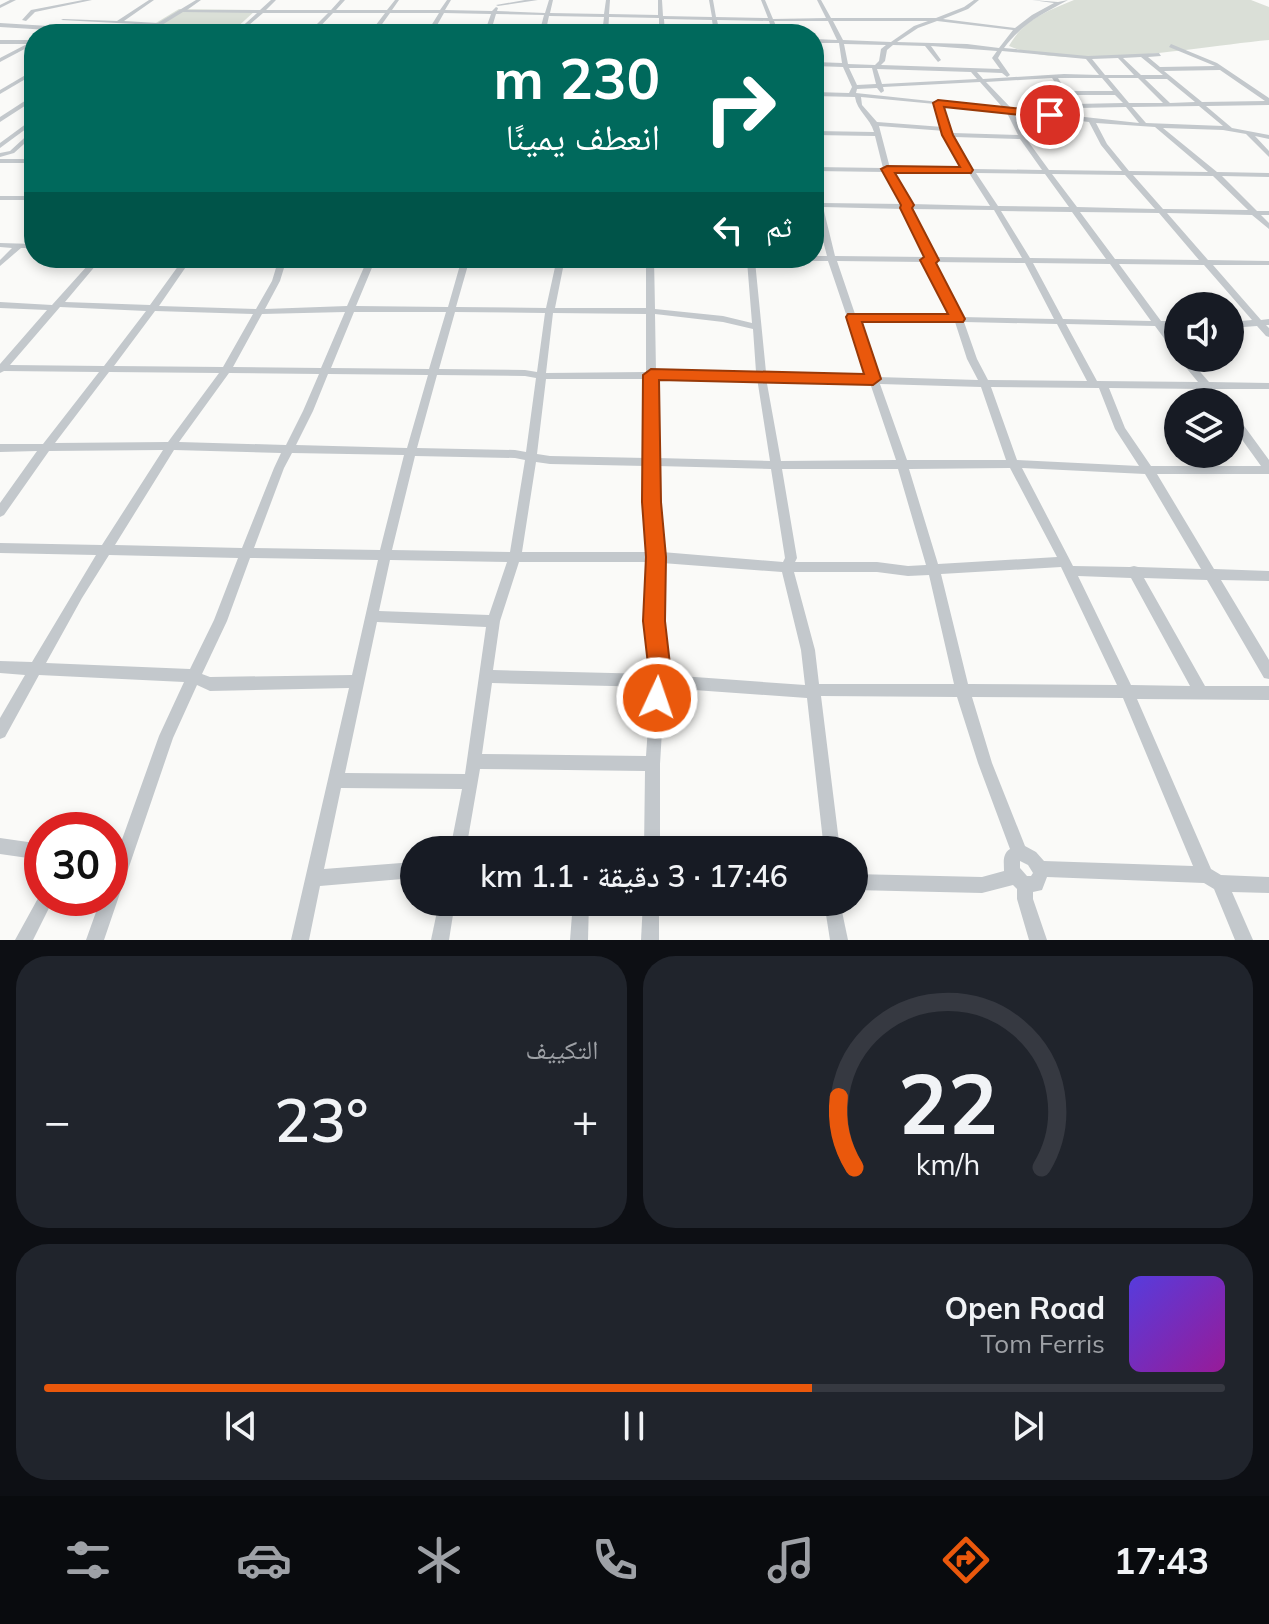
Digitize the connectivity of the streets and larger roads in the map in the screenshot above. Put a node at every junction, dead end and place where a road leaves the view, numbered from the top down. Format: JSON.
{"nodes":[{"id":1,"x":90,"y":0,"type":"edge"},
{"id":2,"x":137,"y":0,"type":"edge"},
{"id":3,"x":152,"y":0,"type":"edge"},
{"id":4,"x":199,"y":0,"type":"edge"},
{"id":5,"x":274,"y":0,"type":"edge"},
{"id":6,"x":343,"y":0,"type":"edge"},
{"id":7,"x":397,"y":0,"type":"edge"},
{"id":8,"x":449,"y":0,"type":"edge"},
{"id":9,"x":536,"y":0,"type":"edge"},
{"id":10,"x":551,"y":0,"type":"edge"},
{"id":11,"x":608,"y":0,"type":"edge"},
{"id":12,"x":660,"y":0,"type":"edge"},
{"id":13,"x":711,"y":0,"type":"edge"},
{"id":14,"x":763,"y":0,"type":"edge"},
{"id":15,"x":819,"y":0,"type":"edge"},
{"id":16,"x":977,"y":0,"type":"edge"},
{"id":17,"x":1034,"y":0,"type":"edge"},
{"id":18,"x":12,"y":1,"type":"edge"},
{"id":19,"x":73,"y":1,"type":"edge"},
{"id":20,"x":1066,"y":2,"type":"edge"},
{"id":21,"x":499,"y":3,"type":"edge"},
{"id":22,"x":0,"y":5,"type":"edge"},
{"id":23,"x":127,"y":8,"type":"junction"},
{"id":24,"x":138,"y":8,"type":"junction"},
{"id":25,"x":183,"y":11,"type":"junction"},
{"id":26,"x":259,"y":13,"type":"junction"},
{"id":27,"x":440,"y":13,"type":"junction"},
{"id":28,"x":492,"y":13,"type":"junction"},
{"id":29,"x":331,"y":14,"type":"junction"},
{"id":30,"x":385,"y":14,"type":"junction"},
{"id":31,"x":545,"y":15,"type":"junction"},
{"id":32,"x":607,"y":16,"type":"junction"},
{"id":33,"x":663,"y":17,"type":"junction"},
{"id":34,"x":714,"y":19,"type":"junction"},
{"id":35,"x":935,"y":19,"type":"junction"},
{"id":36,"x":63,"y":20,"type":"junction"},
{"id":37,"x":773,"y":20,"type":"junction"},
{"id":38,"x":829,"y":20,"type":"junction"},
{"id":39,"x":34,"y":21,"type":"junction"},
{"id":40,"x":53,"y":21,"type":"junction"},
{"id":41,"x":110,"y":21,"type":"junction"},
{"id":42,"x":119,"y":22,"type":"junction"},
{"id":43,"x":29,"y":24,"type":"edge"},
{"id":44,"x":48,"y":24,"type":"edge"},
{"id":45,"x":146,"y":24,"type":"edge"},
{"id":46,"x":161,"y":24,"type":"edge"},
{"id":47,"x":247,"y":24,"type":"edge"},
{"id":48,"x":320,"y":24,"type":"edge"},
{"id":49,"x":378,"y":24,"type":"edge"},
{"id":50,"x":434,"y":24,"type":"edge"},
{"id":51,"x":489,"y":24,"type":"edge"},
{"id":52,"x":544,"y":24,"type":"edge"},
{"id":53,"x":606,"y":24,"type":"edge"},
{"id":54,"x":663,"y":24,"type":"edge"},
{"id":55,"x":715,"y":24,"type":"edge"},
{"id":56,"x":774,"y":24,"type":"edge"},
{"id":57,"x":0,"y":25,"type":"edge"},
{"id":58,"x":13,"y":26,"type":"junction"},
{"id":59,"x":24,"y":26,"type":"edge"},
{"id":60,"x":1014,"y":29,"type":"junction"},
{"id":61,"x":0,"y":32,"type":"edge"},
{"id":62,"x":824,"y":41,"type":"edge"},
{"id":63,"x":0,"y":42,"type":"edge"},
{"id":64,"x":24,"y":42,"type":"edge"},
{"id":65,"x":841,"y":42,"type":"junction"},
{"id":66,"x":895,"y":42,"type":"junction"},
{"id":67,"x":926,"y":44,"type":"junction"},
{"id":68,"x":1171,"y":46,"type":"dead end"},
{"id":69,"x":24,"y":47,"type":"edge"},
{"id":70,"x":999,"y":50,"type":"junction"},
{"id":71,"x":1040,"y":56,"type":"junction"},
{"id":72,"x":1143,"y":56,"type":"junction"},
{"id":73,"x":1088,"y":58,"type":"junction"},
{"id":74,"x":1120,"y":58,"type":"junction"},
{"id":75,"x":0,"y":60,"type":"edge"},
{"id":76,"x":938,"y":60,"type":"dead end"},
{"id":77,"x":1151,"y":63,"type":"junction"},
{"id":78,"x":824,"y":65,"type":"edge"},
{"id":79,"x":846,"y":66,"type":"junction"},
{"id":80,"x":1054,"y":66,"type":"dead end"},
{"id":81,"x":875,"y":67,"type":"junction"},
{"id":82,"x":1220,"y":68,"type":"junction"},
{"id":83,"x":1158,"y":69,"type":"junction"},
{"id":84,"x":973,"y":71,"type":"junction"},
{"id":85,"x":1002,"y":71,"type":"junction"},
{"id":86,"x":1099,"y":73,"type":"junction"},
{"id":87,"x":1054,"y":77,"type":"junction"},
{"id":88,"x":1141,"y":77,"type":"junction"},
{"id":89,"x":1166,"y":77,"type":"junction"},
{"id":90,"x":24,"y":78,"type":"edge"},
{"id":91,"x":1013,"y":79,"type":"junction"},
{"id":92,"x":980,"y":80,"type":"junction"},
{"id":93,"x":919,"y":84,"type":"junction"},
{"id":94,"x":878,"y":86,"type":"junction"},
{"id":95,"x":0,"y":92,"type":"edge"},
{"id":96,"x":855,"y":92,"type":"junction"},
{"id":97,"x":1065,"y":93,"type":"junction"},
{"id":98,"x":1115,"y":93,"type":"junction"},
{"id":99,"x":824,"y":94,"type":"edge"},
{"id":100,"x":882,"y":96,"type":"junction"},
{"id":101,"x":922,"y":101,"type":"junction"},
{"id":102,"x":1269,"y":102,"type":"edge"},
{"id":103,"x":938,"y":103,"type":"junction"},
{"id":104,"x":24,"y":104,"type":"edge"},
{"id":105,"x":1168,"y":104,"type":"junction"},
{"id":106,"x":1198,"y":104,"type":"junction"},
{"id":107,"x":1074,"y":106,"type":"junction"},
{"id":108,"x":1128,"y":106,"type":"junction"},
{"id":109,"x":1009,"y":110,"type":"junction"},
{"id":110,"x":1082,"y":119,"type":"junction"},
{"id":111,"x":0,"y":120,"type":"edge"},
{"id":112,"x":1092,"y":121,"type":"junction"},
{"id":113,"x":875,"y":124,"type":"junction"},
{"id":114,"x":1144,"y":125,"type":"junction"},
{"id":115,"x":1156,"y":126,"type":"junction"},
{"id":116,"x":24,"y":128,"type":"edge"},
{"id":117,"x":1231,"y":129,"type":"junction"},
{"id":118,"x":0,"y":132,"type":"edge"},
{"id":119,"x":18,"y":132,"type":"junction"},
{"id":120,"x":24,"y":132,"type":"edge"},
{"id":121,"x":947,"y":132,"type":"junction"},
{"id":122,"x":824,"y":133,"type":"edge"},
{"id":123,"x":1247,"y":133,"type":"junction"},
{"id":124,"x":876,"y":134,"type":"junction"},
{"id":125,"x":1022,"y":137,"type":"junction"},
{"id":126,"x":1269,"y":137,"type":"edge"},
{"id":127,"x":24,"y":140,"type":"edge"},
{"id":128,"x":0,"y":153,"type":"edge"},
{"id":129,"x":1269,"y":155,"type":"edge"},
{"id":130,"x":24,"y":159,"type":"edge"},
{"id":131,"x":824,"y":169,"type":"edge"},
{"id":132,"x":887,"y":169,"type":"junction"},
{"id":133,"x":967,"y":170,"type":"junction"},
{"id":134,"x":1046,"y":171,"type":"junction"},
{"id":135,"x":1127,"y":173,"type":"junction"},
{"id":136,"x":1215,"y":174,"type":"junction"},
{"id":137,"x":1269,"y":175,"type":"edge"},
{"id":138,"x":0,"y":198,"type":"edge"},
{"id":139,"x":24,"y":198,"type":"edge"},
{"id":140,"x":824,"y":205,"type":"edge"},
{"id":141,"x":906,"y":208,"type":"junction"},
{"id":142,"x":1073,"y":208,"type":"junction"},
{"id":143,"x":997,"y":209,"type":"junction"},
{"id":144,"x":1160,"y":212,"type":"junction"},
{"id":145,"x":1254,"y":212,"type":"junction"},
{"id":146,"x":1269,"y":213,"type":"edge"},
{"id":147,"x":1269,"y":227,"type":"edge"},
{"id":148,"x":824,"y":231,"type":"edge"},
{"id":149,"x":0,"y":245,"type":"edge"},
{"id":150,"x":19,"y":246,"type":"junction"},
{"id":151,"x":24,"y":246,"type":"edge"},
{"id":152,"x":824,"y":260,"type":"edge"},
{"id":153,"x":832,"y":260,"type":"junction"},
{"id":154,"x":930,"y":260,"type":"junction"},
{"id":155,"x":1028,"y":261,"type":"junction"},
{"id":156,"x":1112,"y":261,"type":"junction"},
{"id":157,"x":1203,"y":261,"type":"junction"},
{"id":158,"x":1269,"y":263,"type":"edge"},
{"id":159,"x":0,"y":264,"type":"edge"},
{"id":160,"x":89,"y":268,"type":"edge"},
{"id":161,"x":181,"y":268,"type":"edge"},
{"id":162,"x":280,"y":268,"type":"edge"},
{"id":163,"x":367,"y":268,"type":"edge"},
{"id":164,"x":464,"y":268,"type":"edge"},
{"id":165,"x":559,"y":268,"type":"edge"},
{"id":166,"x":650,"y":268,"type":"edge"},
{"id":167,"x":752,"y":268,"type":"edge"},
{"id":168,"x":0,"y":305,"type":"edge"},
{"id":169,"x":57,"y":306,"type":"junction"},
{"id":170,"x":155,"y":306,"type":"junction"},
{"id":171,"x":349,"y":309,"type":"junction"},
{"id":172,"x":453,"y":310,"type":"junction"},
{"id":173,"x":258,"y":311,"type":"junction"},
{"id":174,"x":650,"y":311,"type":"junction"},
{"id":175,"x":549,"y":313,"type":"junction"},
{"id":176,"x":853,"y":317,"type":"junction"},
{"id":177,"x":958,"y":319,"type":"junction"},
{"id":178,"x":1060,"y":322,"type":"junction"},
{"id":179,"x":1157,"y":323,"type":"junction"},
{"id":180,"x":1164,"y":323,"type":"edge"},
{"id":181,"x":1264,"y":323,"type":"edge"},
{"id":182,"x":1244,"y":324,"type":"edge"},
{"id":183,"x":756,"y":327,"type":"junction"},
{"id":184,"x":1164,"y":332,"type":"edge"},
{"id":185,"x":1269,"y":334,"type":"edge"},
{"id":186,"x":108,"y":368,"type":"junction"},
{"id":187,"x":1,"y":369,"type":"edge"},
{"id":188,"x":225,"y":372,"type":"junction"},
{"id":189,"x":323,"y":372,"type":"junction"},
{"id":190,"x":1195,"y":372,"type":"edge"},
{"id":191,"x":432,"y":373,"type":"junction"},
{"id":192,"x":651,"y":375,"type":"junction"},
{"id":193,"x":761,"y":375,"type":"junction"},
{"id":194,"x":541,"y":376,"type":"junction"},
{"id":195,"x":873,"y":379,"type":"junction"},
{"id":196,"x":985,"y":383,"type":"junction"},
{"id":197,"x":1098,"y":385,"type":"junction"},
{"id":198,"x":1206,"y":385,"type":"junction"},
{"id":199,"x":1269,"y":386,"type":"edge"},
{"id":200,"x":1209,"y":388,"type":"edge"},
{"id":201,"x":1244,"y":434,"type":"edge"},
{"id":202,"x":45,"y":446,"type":"junction"},
{"id":203,"x":171,"y":446,"type":"junction"},
{"id":204,"x":0,"y":448,"type":"edge"},
{"id":205,"x":288,"y":448,"type":"junction"},
{"id":206,"x":412,"y":452,"type":"junction"},
{"id":207,"x":531,"y":457,"type":"junction"},
{"id":208,"x":653,"y":460,"type":"junction"},
{"id":209,"x":902,"y":463,"type":"junction"},
{"id":210,"x":1015,"y":464,"type":"junction"},
{"id":211,"x":777,"y":465,"type":"junction"},
{"id":212,"x":1269,"y":469,"type":"edge"},
{"id":213,"x":1146,"y":470,"type":"junction"},
{"id":214,"x":0,"y":512,"type":"edge"},
{"id":215,"x":0,"y":548,"type":"edge"},
{"id":216,"x":105,"y":551,"type":"junction"},
{"id":217,"x":246,"y":553,"type":"junction"},
{"id":218,"x":385,"y":556,"type":"junction"},
{"id":219,"x":515,"y":557,"type":"junction"},
{"id":220,"x":656,"y":557,"type":"junction"},
{"id":221,"x":1066,"y":566,"type":"junction"},
{"id":222,"x":787,"y":567,"type":"junction"},
{"id":223,"x":934,"y":571,"type":"junction"},
{"id":224,"x":1134,"y":571,"type":"junction"},
{"id":225,"x":1269,"y":576,"type":"edge"},
{"id":226,"x":1211,"y":577,"type":"junction"},
{"id":227,"x":373,"y":616,"type":"junction"},
{"id":228,"x":493,"y":621,"type":"junction"},
{"id":229,"x":0,"y":667,"type":"edge"},
{"id":230,"x":37,"y":669,"type":"junction"},
{"id":231,"x":1269,"y":673,"type":"edge"},
{"id":232,"x":191,"y":676,"type":"junction"},
{"id":233,"x":486,"y":676,"type":"junction"},
{"id":234,"x":357,"y":681,"type":"junction"},
{"id":235,"x":661,"y":682,"type":"junction"},
{"id":236,"x":1200,"y":690,"type":"junction"},
{"id":237,"x":1127,"y":691,"type":"junction"},
{"id":238,"x":813,"y":692,"type":"junction"},
{"id":239,"x":963,"y":692,"type":"junction"},
{"id":240,"x":1269,"y":693,"type":"edge"},
{"id":241,"x":0,"y":732,"type":"edge"},
{"id":242,"x":473,"y":761,"type":"junction"},
{"id":243,"x":653,"y":764,"type":"junction"},
{"id":244,"x":337,"y":780,"type":"junction"},
{"id":245,"x":471,"y":782,"type":"junction"},
{"id":246,"x":461,"y":836,"type":"edge"},
{"id":247,"x":652,"y":836,"type":"edge"},
{"id":248,"x":830,"y":836,"type":"edge"},
{"id":249,"x":0,"y":846,"type":"edge"},
{"id":250,"x":24,"y":849,"type":"edge"},
{"id":251,"x":1019,"y":853,"type":"junction"},
{"id":252,"x":1040,"y":869,"type":"junction"},
{"id":253,"x":400,"y":871,"type":"edge"},
{"id":254,"x":316,"y":878,"type":"junction"},
{"id":255,"x":1213,"y":879,"type":"junction"},
{"id":256,"x":1020,"y":880,"type":"junction"},
{"id":257,"x":868,"y":882,"type":"edge"},
{"id":258,"x":1269,"y":885,"type":"edge"},
{"id":259,"x":37,"y":916,"type":"edge"},
{"id":260,"x":444,"y":916,"type":"edge"},
{"id":261,"x":580,"y":916,"type":"edge"},
{"id":262,"x":651,"y":916,"type":"edge"},
{"id":263,"x":835,"y":916,"type":"edge"},
{"id":264,"x":24,"y":940,"type":"edge"},
{"id":265,"x":95,"y":940,"type":"edge"},
{"id":266,"x":300,"y":940,"type":"edge"},
{"id":267,"x":440,"y":940,"type":"edge"},
{"id":268,"x":579,"y":940,"type":"edge"},
{"id":269,"x":650,"y":940,"type":"edge"},
{"id":270,"x":839,"y":940,"type":"edge"},
{"id":271,"x":1038,"y":940,"type":"edge"},
{"id":272,"x":1244,"y":940,"type":"edge"}],
"edges":[{"from":1,"to":19,"type":"street"},
{"from":2,"to":23,"type":"street"},
{"from":3,"to":24,"type":"street"},
{"from":4,"to":25,"type":"street"},
{"from":5,"to":26,"type":"street"},
{"from":6,"to":29,"type":"street"},
{"from":7,"to":30,"type":"street"},
{"from":8,"to":27,"type":"street"},
{"from":9,"to":21,"type":"street"},
{"from":10,"to":31,"type":"street"},
{"from":11,"to":32,"type":"street"},
{"from":12,"to":33,"type":"street"},
{"from":13,"to":34,"type":"street"},
{"from":14,"to":37,"type":"street"},
{"from":15,"to":38,"type":"street"},
{"from":16,"to":35,"type":"street"},
{"from":17,"to":20,"type":"street"},
{"from":18,"to":22,"type":"street"},
{"from":19,"to":36,"type":"street"},
{"from":19,"to":39,"type":"street"},
{"from":20,"to":60,"type":"street"},
{"from":21,"to":28,"type":"street"},
{"from":23,"to":24,"type":"street"},
{"from":23,"to":41,"type":"street"},
{"from":24,"to":42,"type":"street"},
{"from":25,"to":26,"type":"street"},
{"from":25,"to":46,"type":"street"},
{"from":26,"to":29,"type":"street"},
{"from":26,"to":47,"type":"street"},
{"from":27,"to":28,"type":"street"},
{"from":27,"to":30,"type":"street"},
{"from":27,"to":50,"type":"street"},
{"from":28,"to":31,"type":"street"},
{"from":28,"to":51,"type":"street"},
{"from":29,"to":30,"type":"street"},
{"from":29,"to":48,"type":"street"},
{"from":30,"to":49,"type":"street"},
{"from":31,"to":32,"type":"street"},
{"from":31,"to":52,"type":"street"},
{"from":32,"to":33,"type":"street"},
{"from":32,"to":53,"type":"street"},
{"from":33,"to":34,"type":"street"},
{"from":33,"to":54,"type":"street"},
{"from":34,"to":37,"type":"street"},
{"from":34,"to":55,"type":"street"},
{"from":35,"to":38,"type":"street"},
{"from":35,"to":60,"type":"street"},
{"from":35,"to":66,"type":"street"},
{"from":36,"to":40,"type":"street"},
{"from":36,"to":41,"type":"street"},
{"from":37,"to":38,"type":"street"},
{"from":37,"to":56,"type":"street"},
{"from":38,"to":65,"type":"street"},
{"from":39,"to":40,"type":"street"},
{"from":39,"to":43,"type":"street"},
{"from":40,"to":44,"type":"street"},
{"from":41,"to":42,"type":"street"},
{"from":42,"to":45,"type":"street"},
{"from":57,"to":58,"type":"street"},
{"from":58,"to":59,"type":"street"},
{"from":58,"to":61,"type":"street"},
{"from":60,"to":70,"type":"street"},
{"from":62,"to":65,"type":"street"},
{"from":63,"to":64,"type":"street"},
{"from":65,"to":66,"type":"street"},
{"from":65,"to":79,"type":"street"},
{"from":66,"to":67,"type":"street"},
{"from":66,"to":81,"type":"street"},
{"from":67,"to":70,"type":"street"},
{"from":67,"to":76,"type":"street"},
{"from":68,"to":82,"type":"street"},
{"from":69,"to":75,"type":"street"},
{"from":70,"to":71,"type":"street"},
{"from":70,"to":85,"type":"street"},
{"from":71,"to":73,"type":"street"},
{"from":71,"to":80,"type":"street"},
{"from":72,"to":74,"type":"street"},
{"from":72,"to":77,"type":"street"},
{"from":72,"to":77,"type":"street"},
{"from":73,"to":74,"type":"street"},
{"from":73,"to":86,"type":"street"},
{"from":74,"to":88,"type":"street"},
{"from":77,"to":83,"type":"street"},
{"from":78,"to":79,"type":"street"},
{"from":79,"to":81,"type":"street"},
{"from":79,"to":96,"type":"street"},
{"from":81,"to":84,"type":"street"},
{"from":81,"to":94,"type":"street"},
{"from":82,"to":83,"type":"street"},
{"from":82,"to":102,"type":"street"},
{"from":83,"to":89,"type":"street"},
{"from":84,"to":85,"type":"street"},
{"from":84,"to":92,"type":"street"},
{"from":85,"to":91,"type":"street"},
{"from":86,"to":87,"type":"street"},
{"from":86,"to":88,"type":"street"},
{"from":86,"to":98,"type":"street"},
{"from":87,"to":91,"type":"street"},
{"from":87,"to":97,"type":"street"},
{"from":88,"to":89,"type":"street"},
{"from":88,"to":105,"type":"street"},
{"from":89,"to":106,"type":"street"},
{"from":90,"to":95,"type":"street"},
{"from":91,"to":92,"type":"street"},
{"from":92,"to":93,"type":"street"},
{"from":92,"to":109,"type":"street"},
{"from":93,"to":94,"type":"street"},
{"from":93,"to":101,"type":"street"},
{"from":94,"to":96,"type":"street"},
{"from":94,"to":100,"type":"street"},
{"from":96,"to":99,"type":"street"},
{"from":96,"to":100,"type":"street"},
{"from":96,"to":113,"type":"street"},
{"from":97,"to":98,"type":"street"},
{"from":97,"to":107,"type":"street"},
{"from":98,"to":108,"type":"street"},
{"from":100,"to":101,"type":"street"},
{"from":101,"to":103,"type":"street"},
{"from":102,"to":106,"type":"street"},
{"from":103,"to":109,"type":"street"},
{"from":103,"to":121,"type":"street"},
{"from":104,"to":111,"type":"street"},
{"from":105,"to":106,"type":"street"},
{"from":105,"to":108,"type":"street"},
{"from":106,"to":117,"type":"street"},
{"from":107,"to":108,"type":"street"},
{"from":107,"to":110,"type":"street"},
{"from":108,"to":114,"type":"street"},
{"from":109,"to":110,"type":"street"},
{"from":109,"to":125,"type":"street"},
{"from":110,"to":112,"type":"street"},
{"from":112,"to":114,"type":"street"},
{"from":112,"to":135,"type":"street"},
{"from":113,"to":121,"type":"street"},
{"from":113,"to":124,"type":"street"},
{"from":114,"to":115,"type":"street"},
{"from":115,"to":117,"type":"street"},
{"from":115,"to":136,"type":"street"},
{"from":116,"to":119,"type":"street"},
{"from":117,"to":123,"type":"street"},
{"from":118,"to":119,"type":"street"},
{"from":119,"to":120,"type":"street"},
{"from":119,"to":128,"type":"street"},
{"from":121,"to":125,"type":"street"},
{"from":121,"to":133,"type":"street"},
{"from":122,"to":124,"type":"street"},
{"from":123,"to":126,"type":"street"},
{"from":123,"to":129,"type":"street"},
{"from":124,"to":132,"type":"street"},
{"from":125,"to":134,"type":"street"},
{"from":127,"to":128,"type":"street"},
{"from":128,"to":130,"type":"street"},
{"from":131,"to":132,"type":"street"},
{"from":132,"to":133,"type":"street"},
{"from":132,"to":141,"type":"street"},
{"from":133,"to":134,"type":"street"},
{"from":133,"to":143,"type":"street"},
{"from":134,"to":135,"type":"street"},
{"from":134,"to":142,"type":"street"},
{"from":135,"to":136,"type":"street"},
{"from":135,"to":144,"type":"street"},
{"from":136,"to":137,"type":"street"},
{"from":136,"to":145,"type":"street"},
{"from":138,"to":139,"type":"street"},
{"from":140,"to":141,"type":"street"},
{"from":141,"to":143,"type":"street"},
{"from":141,"to":154,"type":"street"},
{"from":142,"to":143,"type":"street"},
{"from":142,"to":144,"type":"street"},
{"from":142,"to":156,"type":"street"},
{"from":143,"to":155,"type":"street"},
{"from":144,"to":145,"type":"street"},
{"from":144,"to":157,"type":"street"},
{"from":145,"to":146,"type":"street"},
{"from":145,"to":147,"type":"street"},
{"from":148,"to":153,"type":"street"},
{"from":149,"to":150,"type":"street"},
{"from":150,"to":151,"type":"street"},
{"from":150,"to":159,"type":"street"},
{"from":152,"to":153,"type":"street"},
{"from":153,"to":154,"type":"street"},
{"from":153,"to":176,"type":"street"},
{"from":154,"to":155,"type":"street"},
{"from":154,"to":177,"type":"street"},
{"from":155,"to":156,"type":"street"},
{"from":155,"to":178,"type":"street"},
{"from":156,"to":157,"type":"street"},
{"from":156,"to":179,"type":"street"},
{"from":157,"to":158,"type":"street"},
{"from":157,"to":181,"type":"street"},
{"from":160,"to":169,"type":"street"},
{"from":161,"to":170,"type":"street"},
{"from":162,"to":173,"type":"street"},
{"from":163,"to":171,"type":"street"},
{"from":164,"to":172,"type":"street"},
{"from":165,"to":175,"type":"street"},
{"from":166,"to":174,"type":"street"},
{"from":167,"to":183,"type":"street"},
{"from":168,"to":169,"type":"street"},
{"from":169,"to":170,"type":"street"},
{"from":169,"to":187,"type":"street"},
{"from":170,"to":173,"type":"street"},
{"from":170,"to":186,"type":"street"},
{"from":171,"to":172,"type":"street"},
{"from":171,"to":173,"type":"street"},
{"from":171,"to":189,"type":"street"},
{"from":172,"to":175,"type":"street"},
{"from":172,"to":191,"type":"street"},
{"from":173,"to":188,"type":"street"},
{"from":174,"to":175,"type":"street"},
{"from":174,"to":183,"type":"street"},
{"from":174,"to":192,"type":"street"},
{"from":175,"to":194,"type":"street"},
{"from":176,"to":177,"type":"street"},
{"from":176,"to":195,"type":"street"},
{"from":177,"to":178,"type":"street"},
{"from":177,"to":196,"type":"street"},
{"from":178,"to":179,"type":"street"},
{"from":178,"to":197,"type":"street"},
{"from":179,"to":180,"type":"street"},
{"from":179,"to":184,"type":"street"},
{"from":181,"to":182,"type":"street"},
{"from":181,"to":185,"type":"street"},
{"from":183,"to":193,"type":"street"},
{"from":186,"to":187,"type":"street"},
{"from":186,"to":188,"type":"street"},
{"from":186,"to":202,"type":"street"},
{"from":188,"to":189,"type":"street"},
{"from":188,"to":203,"type":"street"},
{"from":189,"to":191,"type":"street"},
{"from":189,"to":205,"type":"street"},
{"from":190,"to":198,"type":"street"},
{"from":191,"to":194,"type":"street"},
{"from":191,"to":206,"type":"street"},
{"from":192,"to":193,"type":"street"},
{"from":192,"to":194,"type":"street"},
{"from":192,"to":208,"type":"street"},
{"from":193,"to":195,"type":"street"},
{"from":193,"to":211,"type":"street"},
{"from":194,"to":207,"type":"street"},
{"from":195,"to":196,"type":"street"},
{"from":195,"to":209,"type":"street"},
{"from":196,"to":197,"type":"street"},
{"from":196,"to":210,"type":"street"},
{"from":197,"to":198,"type":"street"},
{"from":197,"to":213,"type":"street"},
{"from":198,"to":199,"type":"street"},
{"from":198,"to":200,"type":"street"},
{"from":201,"to":212,"type":"street"},
{"from":202,"to":203,"type":"street"},
{"from":202,"to":204,"type":"street"},
{"from":202,"to":214,"type":"street"},
{"from":203,"to":205,"type":"street"},
{"from":203,"to":216,"type":"street"},
{"from":205,"to":206,"type":"street"},
{"from":205,"to":217,"type":"street"},
{"from":206,"to":207,"type":"street"},
{"from":206,"to":218,"type":"street"},
{"from":207,"to":208,"type":"street"},
{"from":207,"to":219,"type":"street"},
{"from":208,"to":211,"type":"street"},
{"from":208,"to":220,"type":"street"},
{"from":209,"to":210,"type":"street"},
{"from":209,"to":211,"type":"street"},
{"from":209,"to":223,"type":"street"},
{"from":210,"to":213,"type":"street"},
{"from":210,"to":221,"type":"street"},
{"from":211,"to":222,"type":"street"},
{"from":212,"to":213,"type":"street"},
{"from":213,"to":226,"type":"street"},
{"from":215,"to":216,"type":"street"},
{"from":216,"to":217,"type":"street"},
{"from":216,"to":230,"type":"street"},
{"from":217,"to":218,"type":"street"},
{"from":217,"to":232,"type":"street"},
{"from":218,"to":219,"type":"street"},
{"from":218,"to":227,"type":"street"},
{"from":219,"to":220,"type":"street"},
{"from":219,"to":228,"type":"street"},
{"from":220,"to":222,"type":"street"},
{"from":220,"to":235,"type":"street"},
{"from":221,"to":223,"type":"street"},
{"from":221,"to":224,"type":"street"},
{"from":221,"to":237,"type":"street"},
{"from":222,"to":223,"type":"street"},
{"from":222,"to":238,"type":"street"},
{"from":223,"to":239,"type":"street"},
{"from":224,"to":226,"type":"street"},
{"from":224,"to":236,"type":"street"},
{"from":225,"to":226,"type":"street"},
{"from":226,"to":231,"type":"street"},
{"from":227,"to":228,"type":"street"},
{"from":227,"to":234,"type":"street"},
{"from":228,"to":233,"type":"street"},
{"from":229,"to":230,"type":"street"},
{"from":230,"to":232,"type":"street"},
{"from":230,"to":241,"type":"street"},
{"from":232,"to":234,"type":"street"},
{"from":232,"to":265,"type":"street"},
{"from":233,"to":235,"type":"street"},
{"from":233,"to":242,"type":"street"},
{"from":234,"to":244,"type":"street"},
{"from":235,"to":238,"type":"street"},
{"from":235,"to":243,"type":"street"},
{"from":236,"to":237,"type":"street"},
{"from":236,"to":240,"type":"street"},
{"from":237,"to":239,"type":"street"},
{"from":237,"to":255,"type":"street"},
{"from":238,"to":239,"type":"street"},
{"from":238,"to":248,"type":"street"},
{"from":239,"to":251,"type":"street"},
{"from":242,"to":243,"type":"street"},
{"from":242,"to":245,"type":"street"},
{"from":243,"to":247,"type":"street"},
{"from":244,"to":245,"type":"street"},
{"from":244,"to":254,"type":"street"},
{"from":245,"to":246,"type":"street"},
{"from":249,"to":250,"type":"street"},
{"from":251,"to":252,"type":"street"},
{"from":251,"to":256,"type":"street"},
{"from":252,"to":255,"type":"street"},
{"from":252,"to":256,"type":"street"},
{"from":253,"to":254,"type":"street"},
{"from":254,"to":266,"type":"street"},
{"from":255,"to":258,"type":"street"},
{"from":255,"to":272,"type":"street"},
{"from":256,"to":257,"type":"street"},
{"from":256,"to":271,"type":"street"},
{"from":259,"to":264,"type":"street"},
{"from":260,"to":267,"type":"street"},
{"from":261,"to":268,"type":"street"},
{"from":262,"to":269,"type":"street"},
{"from":263,"to":270,"type":"street"}]}
